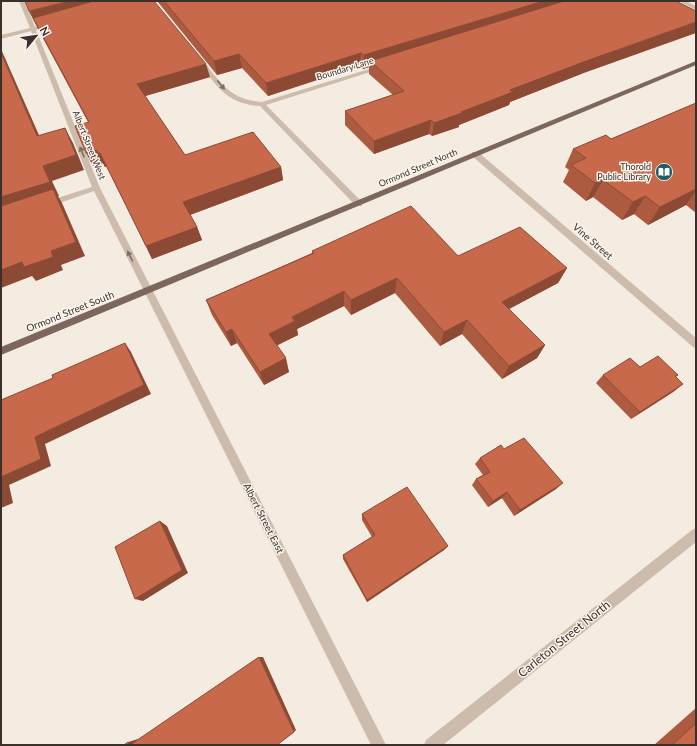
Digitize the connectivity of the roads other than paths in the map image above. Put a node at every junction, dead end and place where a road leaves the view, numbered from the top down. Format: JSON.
{"nodes":[{"id":1,"x":22,"y":1,"type":"edge"},
{"id":2,"x":682,"y":1,"type":"edge"},
{"id":3,"x":696,"y":8,"type":"edge"},
{"id":4,"x":49,"y":25,"type":"edge"},
{"id":5,"x":34,"y":29,"type":"junction"},
{"id":6,"x":1,"y":37,"type":"edge"},
{"id":7,"x":194,"y":54,"type":"edge"},
{"id":8,"x":390,"y":64,"type":"edge"},
{"id":9,"x":696,"y":64,"type":"edge"},
{"id":10,"x":262,"y":104,"type":"junction"},
{"id":11,"x":475,"y":154,"type":"junction"},
{"id":12,"x":96,"y":188,"type":"junction"},
{"id":13,"x":359,"y":204,"type":"junction"},
{"id":14,"x":38,"y":207,"type":"edge"},
{"id":15,"x":148,"y":291,"type":"junction"},
{"id":16,"x":696,"y":344,"type":"edge"},
{"id":17,"x":1,"y":351,"type":"edge"},
{"id":18,"x":696,"y":534,"type":"edge"},
{"id":19,"x":380,"y":745,"type":"edge"},
{"id":20,"x":431,"y":745,"type":"edge"}],
"edges":[{"from":1,"to":5,"type":"street","name":"Albert Street West"},
{"from":2,"to":3,"type":"street"},
{"from":4,"to":5,"type":"street"},
{"from":5,"to":6,"type":"street"},
{"from":12,"to":5,"type":"street","name":"Albert Street West","one_way":true},
{"from":7,"to":10,"type":"street","one_way":true},
{"from":8,"to":10,"type":"street","name":"Boundary Lane"},
{"from":9,"to":11,"type":"main road","name":"Ormond Street North"},
{"from":10,"to":13,"type":"street"},
{"from":11,"to":13,"type":"main road","name":"Ormond Street North"},
{"from":11,"to":16,"type":"street","name":"Vine Street"},
{"from":12,"to":14,"type":"street"},
{"from":15,"to":12,"type":"street","name":"Albert Street West","one_way":true},
{"from":13,"to":15,"type":"main road","name":"Ormond Street North"},
{"from":15,"to":17,"type":"main road","name":"Ormond Street South"},
{"from":15,"to":19,"type":"street","name":"Albert Street East"},
{"from":18,"to":20,"type":"street","name":"Carleton Street North"}]}
